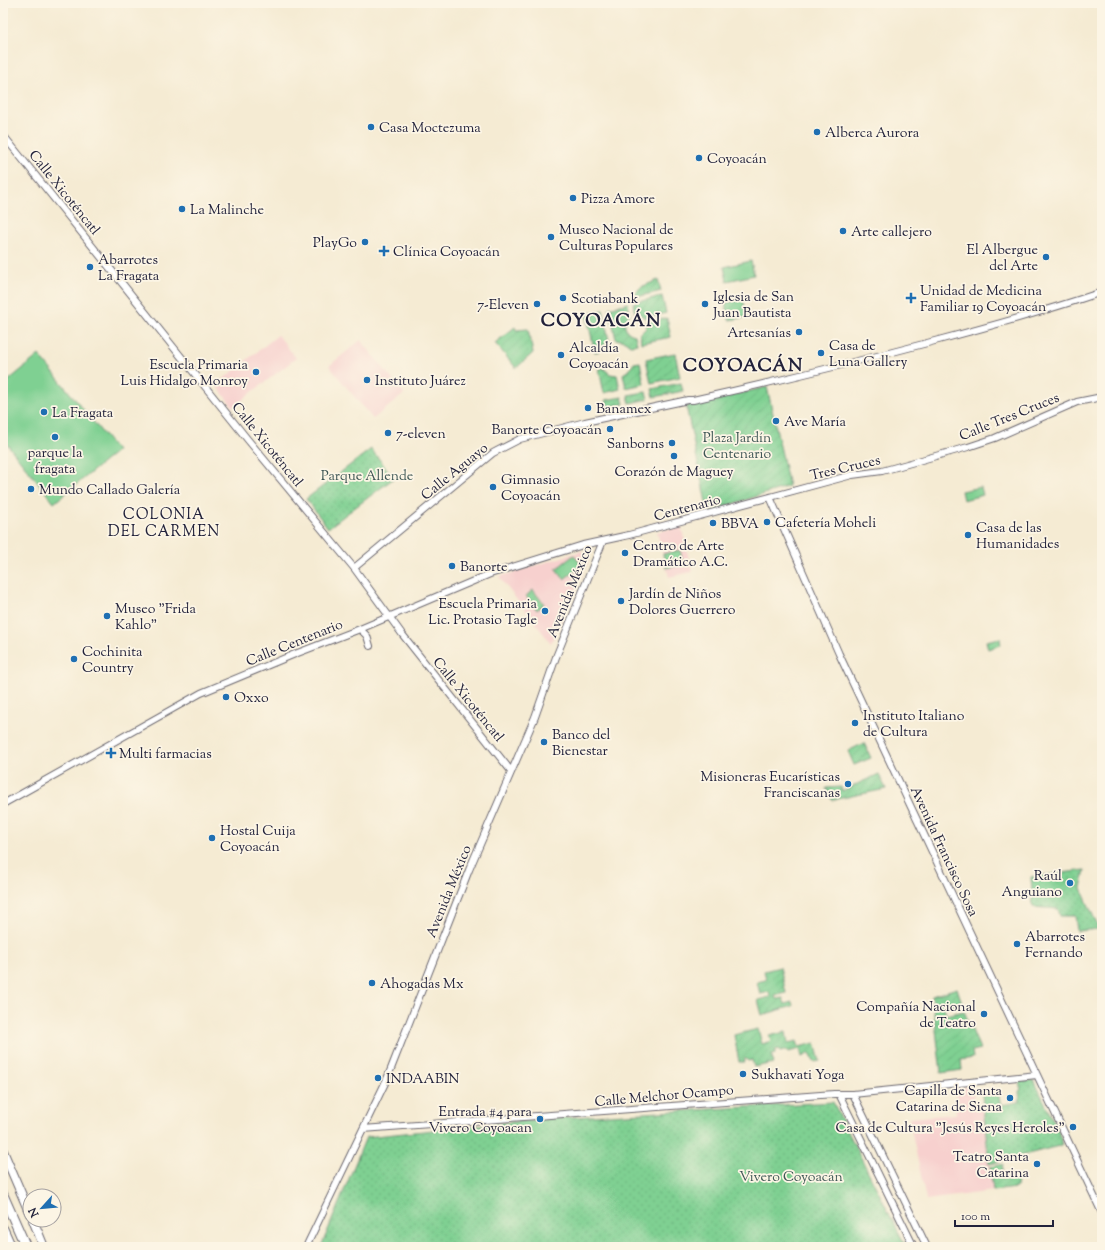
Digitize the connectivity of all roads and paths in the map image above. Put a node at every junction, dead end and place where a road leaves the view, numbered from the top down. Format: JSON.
{"nodes":[{"id":1,"x":3,"y":134,"type":"edge"},
{"id":2,"x":1102,"y":292,"type":"edge"},
{"id":3,"x":1102,"y":396,"type":"edge"},
{"id":4,"x":926,"y":459,"type":"joint"},
{"id":5,"x":770,"y":497,"type":"junction"},
{"id":6,"x":610,"y":539,"type":"joint"},
{"id":7,"x":603,"y":540,"type":"junction"},
{"id":8,"x":354,"y":568,"type":"junction"},
{"id":9,"x":389,"y":616,"type":"junction"},
{"id":10,"x":360,"y":629,"type":"junction"},
{"id":11,"x":370,"y":646,"type":"dead end"},
{"id":12,"x":511,"y":771,"type":"junction"},
{"id":13,"x":3,"y":804,"type":"edge"},
{"id":14,"x":1037,"y":1075,"type":"junction"},
{"id":15,"x":836,"y":1094,"type":"junction"},
{"id":16,"x":853,"y":1094,"type":"junction"},
{"id":17,"x":363,"y":1130,"type":"junction"},
{"id":18,"x":3,"y":1150,"type":"edge"},
{"id":19,"x":3,"y":1195,"type":"edge"},
{"id":20,"x":22,"y":1195,"type":"edge"},
{"id":21,"x":1102,"y":1213,"type":"edge"},
{"id":22,"x":36,"y":1228,"type":"edge"},
{"id":23,"x":3,"y":1229,"type":"edge"},
{"id":24,"x":10,"y":1245,"type":"edge"},
{"id":25,"x":26,"y":1247,"type":"edge"},
{"id":26,"x":44,"y":1247,"type":"edge"},
{"id":27,"x":306,"y":1247,"type":"edge"},
{"id":28,"x":914,"y":1247,"type":"edge"},
{"id":29,"x":927,"y":1247,"type":"edge"}],
"edges":[{"from":1,"to":8,"type":"street","name":"Calle Xicoténcatl"},
{"from":2,"to":8,"type":"street","name":"Calle Aguayo"},
{"from":3,"to":4,"type":"street","name":"Calle Tres Cruces"},
{"from":4,"to":5,"type":"street","name":"Tres Cruces"},
{"from":5,"to":6,"type":"street","name":"Centenario"},
{"from":5,"to":14,"type":"street","name":"Avenida Francisco Sosa"},
{"from":6,"to":7,"type":"street","name":"Calle Centenario"},
{"from":7,"to":9,"type":"street","name":"Calle Centenario"},
{"from":7,"to":12,"type":"street","name":"Avenida México"},
{"from":8,"to":9,"type":"street","name":"Calle Xicoténcatl"},
{"from":9,"to":10,"type":"street","name":"Calle Centenario"},
{"from":9,"to":12,"type":"street","name":"Calle Xicoténcatl"},
{"from":10,"to":11,"type":"street"},
{"from":10,"to":13,"type":"street","name":"Calle Centenario"},
{"from":12,"to":17,"type":"street","name":"Avenida México"},
{"from":14,"to":16,"type":"street","name":"Calle Melchor Ocampo"},
{"from":14,"to":21,"type":"street","name":"Avenida Francisco Sosa"},
{"from":15,"to":16,"type":"street","name":"Calle Melchor Ocampo"},
{"from":15,"to":17,"type":"street","name":"Calle Melchor Ocampo"},
{"from":15,"to":28,"type":"street"},
{"from":16,"to":29,"type":"street"},
{"from":17,"to":27,"type":"street","name":"Avenida México"},
{"from":18,"to":20,"type":"main road"},
{"from":19,"to":25,"type":"highway"},
{"from":22,"to":26,"type":"main road"},
{"from":23,"to":24,"type":"highway"}]}
